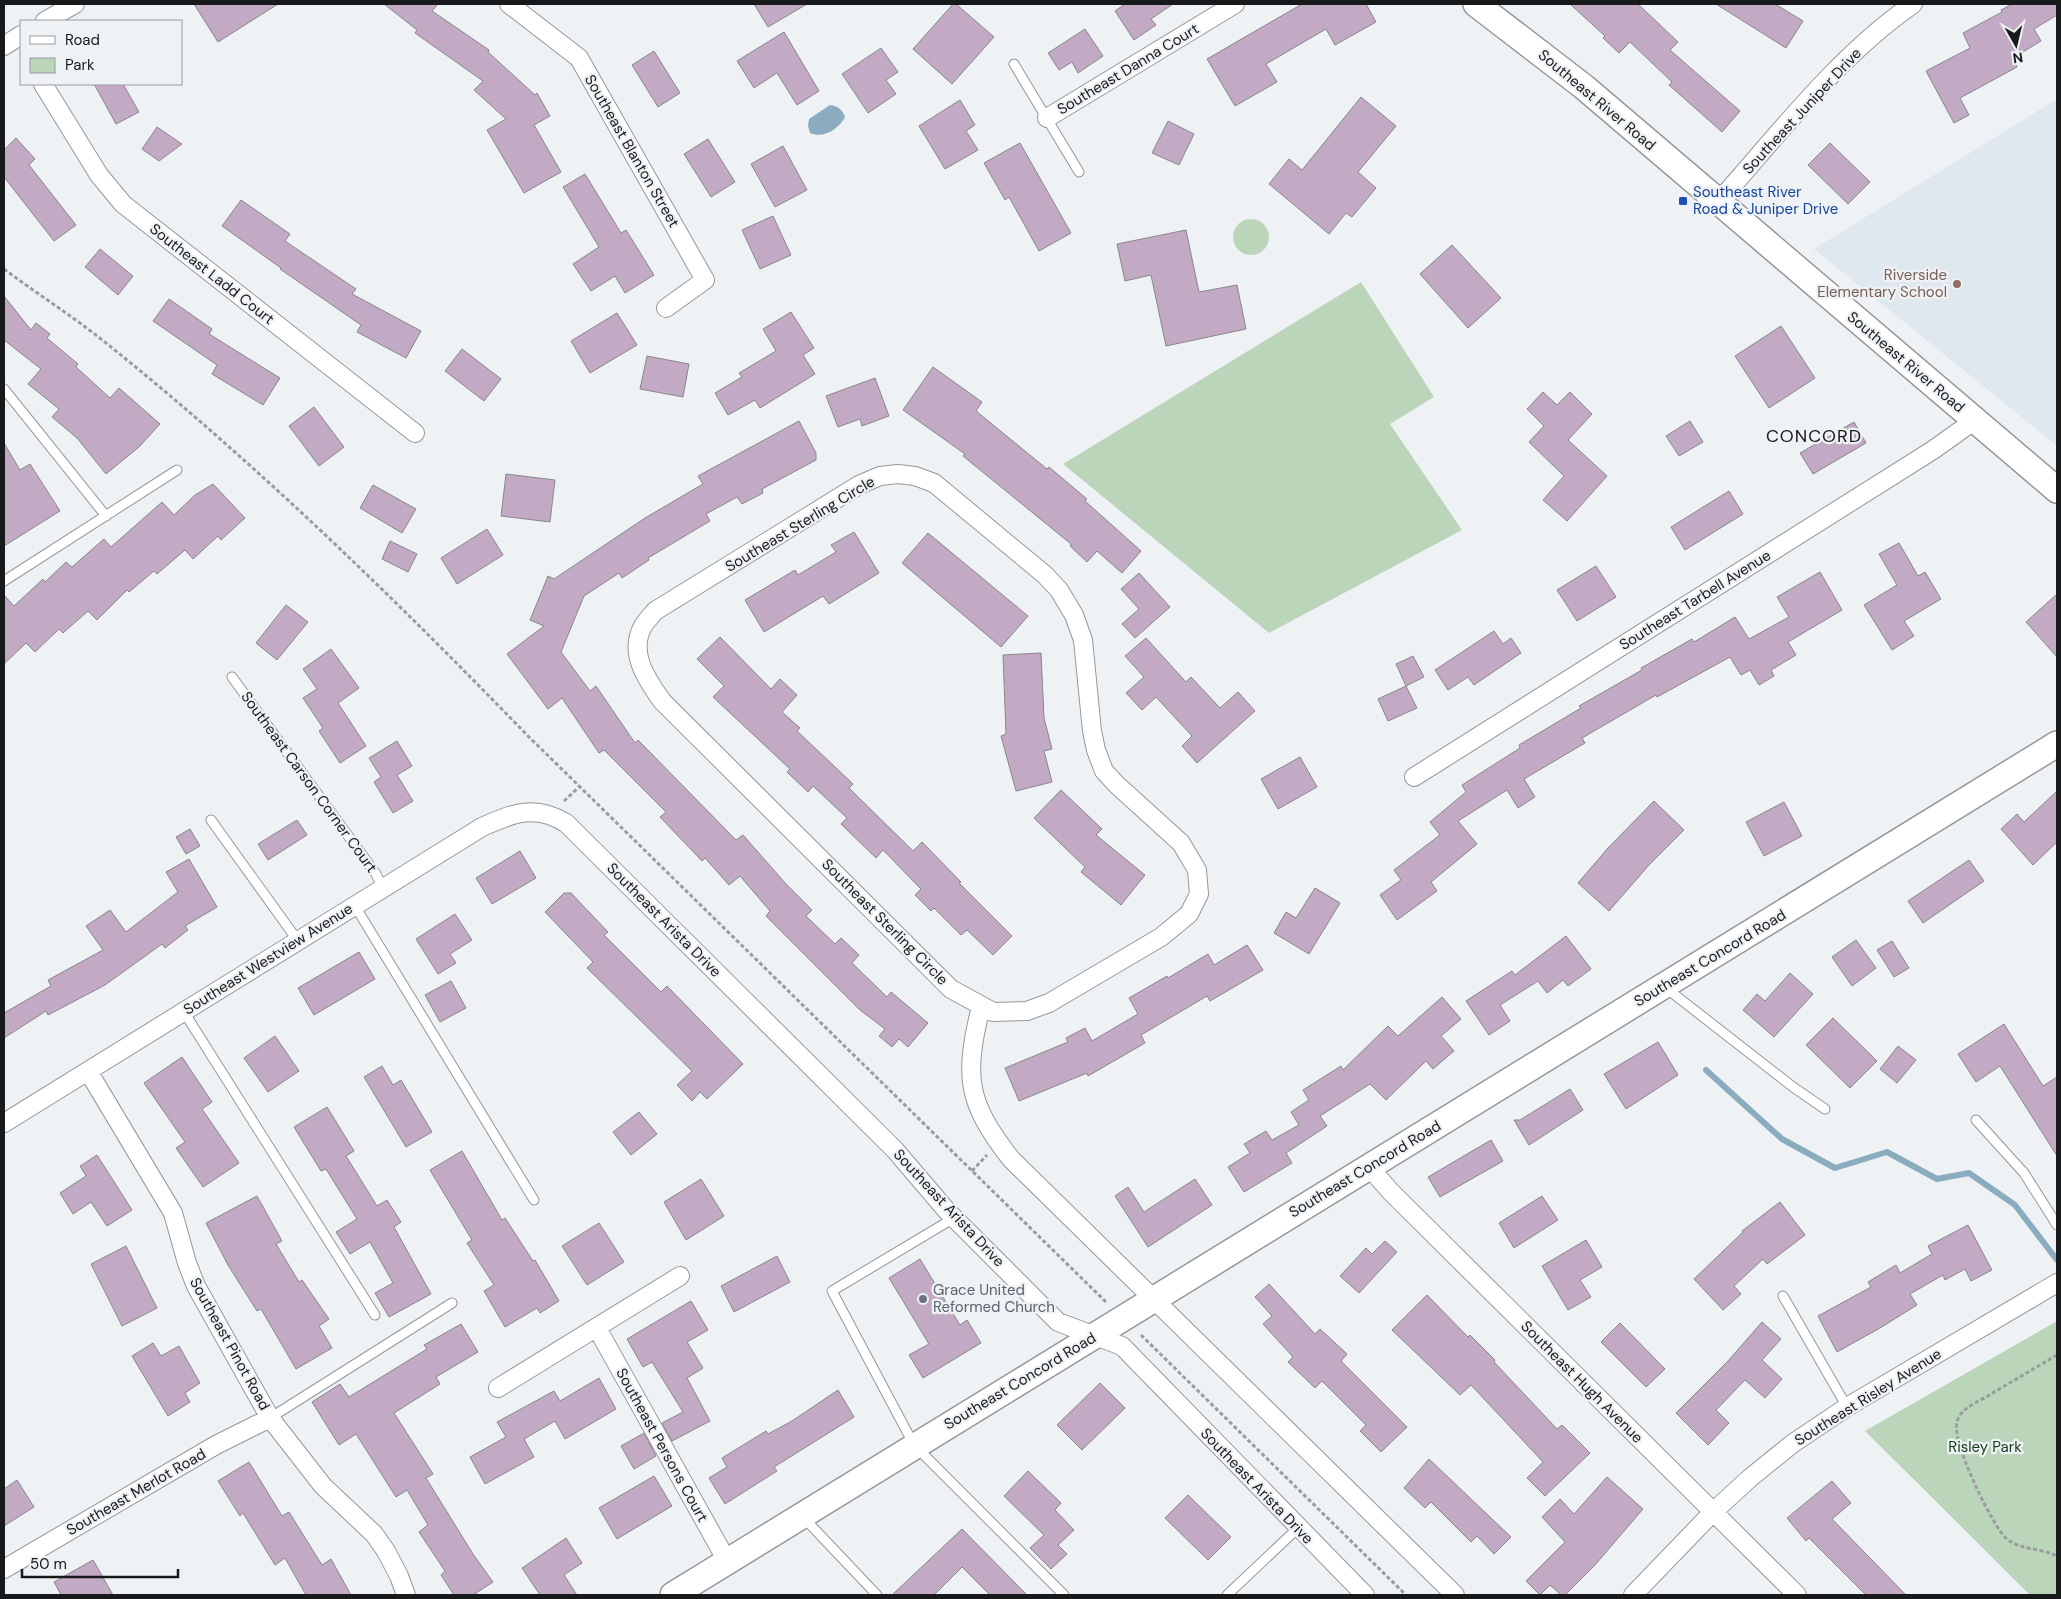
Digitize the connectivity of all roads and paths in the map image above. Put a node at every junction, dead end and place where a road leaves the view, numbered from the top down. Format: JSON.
{"nodes":[{"id":1,"x":75,"y":4,"type":"edge"},
{"id":2,"x":509,"y":4,"type":"edge"},
{"id":3,"x":1235,"y":4,"type":"edge"},
{"id":4,"x":1476,"y":4,"type":"edge"},
{"id":5,"x":1913,"y":4,"type":"edge"},
{"id":6,"x":47,"y":20,"type":"edge"},
{"id":7,"x":1014,"y":64,"type":"dead end"},
{"id":8,"x":44,"y":85,"type":"edge"},
{"id":9,"x":1047,"y":118,"type":"junction"},
{"id":10,"x":1079,"y":172,"type":"dead end"},
{"id":11,"x":1718,"y":202,"type":"junction"},
{"id":12,"x":4,"y":269,"type":"edge"},
{"id":13,"x":666,"y":308,"type":"dead end"},
{"id":14,"x":4,"y":389,"type":"edge"},
{"id":15,"x":1975,"y":420,"type":"junction"},
{"id":16,"x":415,"y":433,"type":"dead end"},
{"id":17,"x":177,"y":470,"type":"dead end"},
{"id":18,"x":2057,"y":490,"type":"edge"},
{"id":19,"x":106,"y":516,"type":"junction"},
{"id":20,"x":4,"y":581,"type":"edge"},
{"id":21,"x":232,"y":677,"type":"dead end"},
{"id":22,"x":2057,"y":744,"type":"edge"},
{"id":23,"x":1414,"y":777,"type":"dead end"},
{"id":24,"x":538,"y":812,"type":"joint"},
{"id":25,"x":211,"y":820,"type":"dead end"},
{"id":26,"x":383,"y":889,"type":"junction"},
{"id":27,"x":355,"y":906,"type":"junction"},
{"id":28,"x":298,"y":942,"type":"junction"},
{"id":29,"x":1664,"y":986,"type":"junction"},
{"id":30,"x":981,"y":1006,"type":"junction"},
{"id":31,"x":184,"y":1012,"type":"junction"},
{"id":32,"x":88,"y":1071,"type":"junction"},
{"id":33,"x":1825,"y":1109,"type":"dead end"},
{"id":34,"x":1976,"y":1120,"type":"dead end"},
{"id":35,"x":4,"y":1123,"type":"edge"},
{"id":36,"x":1369,"y":1167,"type":"junction"},
{"id":37,"x":534,"y":1200,"type":"dead end"},
{"id":38,"x":954,"y":1218,"type":"junction"},
{"id":39,"x":2057,"y":1225,"type":"edge"},
{"id":40,"x":680,"y":1276,"type":"dead end"},
{"id":41,"x":2057,"y":1283,"type":"edge"},
{"id":42,"x":1783,"y":1296,"type":"dead end"},
{"id":43,"x":1153,"y":1299,"type":"junction"},
{"id":44,"x":452,"y":1303,"type":"dead end"},
{"id":45,"x":1110,"y":1307,"type":"dead end"},
{"id":46,"x":375,"y":1315,"type":"dead end"},
{"id":47,"x":597,"y":1328,"type":"junction"},
{"id":48,"x":1095,"y":1336,"type":"junction"},
{"id":49,"x":1143,"y":1337,"type":"dead end"},
{"id":50,"x":2057,"y":1355,"type":"edge"},
{"id":51,"x":498,"y":1388,"type":"dead end"},
{"id":52,"x":1847,"y":1406,"type":"junction"},
{"id":53,"x":270,"y":1418,"type":"junction"},
{"id":54,"x":914,"y":1446,"type":"junction"},
{"id":55,"x":1713,"y":1512,"type":"junction"},
{"id":56,"x":801,"y":1515,"type":"junction"},
{"id":57,"x":1298,"y":1528,"type":"junction"},
{"id":58,"x":2057,"y":1556,"type":"edge"},
{"id":59,"x":727,"y":1562,"type":"junction"},
{"id":60,"x":4,"y":1569,"type":"edge"},
{"id":61,"x":406,"y":1595,"type":"edge"},
{"id":62,"x":673,"y":1595,"type":"edge"},
{"id":63,"x":877,"y":1595,"type":"edge"},
{"id":64,"x":1064,"y":1595,"type":"edge"},
{"id":65,"x":1227,"y":1595,"type":"edge"},
{"id":66,"x":1364,"y":1595,"type":"edge"},
{"id":67,"x":1406,"y":1595,"type":"edge"},
{"id":68,"x":1454,"y":1595,"type":"edge"},
{"id":69,"x":1632,"y":1595,"type":"edge"},
{"id":70,"x":1797,"y":1595,"type":"edge"}],
"edges":[{"from":1,"to":6,"type":"street"},
{"from":2,"to":13,"type":"street","name":"Southeast Blanton Street"},
{"from":3,"to":9,"type":"street","name":"Southeast Danna Court"},
{"from":4,"to":11,"type":"street","name":"Southeast River Road"},
{"from":5,"to":11,"type":"street","name":"Southeast Juniper Drive"},
{"from":7,"to":9,"type":"lane","name":"Southeast Danna Court"},
{"from":8,"to":16,"type":"street","name":"Southeast Ladd Court"},
{"from":9,"to":10,"type":"lane","name":"Southeast Danna Court"},
{"from":11,"to":15,"type":"street","name":"Southeast River Road"},
{"from":12,"to":45,"type":"path"},
{"from":14,"to":19,"type":"lane"},
{"from":15,"to":18,"type":"street","name":"Southeast River Road"},
{"from":15,"to":23,"type":"street","name":"Southeast Tarbell Avenue"},
{"from":17,"to":19,"type":"lane"},
{"from":19,"to":20,"type":"lane"},
{"from":21,"to":26,"type":"lane","name":"Southeast Carson Corner Court"},
{"from":22,"to":29,"type":"street","name":"Southeast Concord Road"},
{"from":24,"to":26,"type":"street","name":"Southeast Westview Avenue"},
{"from":24,"to":38,"type":"street","name":"Southeast Arista Drive"},
{"from":25,"to":28,"type":"lane"},
{"from":26,"to":27,"type":"street","name":"Southeast Westview Avenue"},
{"from":27,"to":28,"type":"street","name":"Southeast Westview Avenue"},
{"from":27,"to":37,"type":"lane"},
{"from":28,"to":31,"type":"street","name":"Southeast Westview Avenue"},
{"from":29,"to":33,"type":"lane"},
{"from":29,"to":36,"type":"street","name":"Southeast Concord Road"},
{"from":30,"to":30,"type":"street","name":"Southeast Sterling Circle"},
{"from":30,"to":43,"type":"street"},
{"from":31,"to":32,"type":"street","name":"Southeast Westview Avenue"},
{"from":31,"to":46,"type":"lane"},
{"from":32,"to":35,"type":"street","name":"Southeast Westview Avenue"},
{"from":32,"to":53,"type":"street","name":"Southeast Pinot Road"},
{"from":34,"to":39,"type":"lane"},
{"from":36,"to":43,"type":"street","name":"Southeast Concord Road"},
{"from":36,"to":55,"type":"street","name":"Southeast Hugh Avenue"},
{"from":38,"to":48,"type":"street","name":"Southeast Arista Drive"},
{"from":38,"to":54,"type":"lane"},
{"from":40,"to":47,"type":"street"},
{"from":41,"to":52,"type":"street","name":"Southeast Risley Avenue"},
{"from":42,"to":52,"type":"lane"},
{"from":43,"to":48,"type":"street","name":"Southeast Concord Road"},
{"from":43,"to":68,"type":"street"},
{"from":44,"to":53,"type":"lane"},
{"from":47,"to":51,"type":"street"},
{"from":47,"to":59,"type":"street","name":"Southeast Persons Court"},
{"from":48,"to":54,"type":"street","name":"Southeast Concord Road"},
{"from":48,"to":57,"type":"street","name":"Southeast Arista Drive"},
{"from":49,"to":67,"type":"path"},
{"from":50,"to":58,"type":"path"},
{"from":52,"to":55,"type":"street","name":"Southeast Risley Avenue"},
{"from":53,"to":60,"type":"street","name":"Southeast Merlot Road"},
{"from":53,"to":61,"type":"street","name":"Southeast Pinot Road"},
{"from":54,"to":56,"type":"street","name":"Southeast Concord Road"},
{"from":54,"to":64,"type":"lane"},
{"from":55,"to":69,"type":"street","name":"Southeast Risley Avenue"},
{"from":55,"to":70,"type":"street","name":"Southeast Hugh Avenue"},
{"from":56,"to":59,"type":"street","name":"Southeast Concord Road"},
{"from":56,"to":63,"type":"lane"},
{"from":57,"to":65,"type":"lane"},
{"from":57,"to":66,"type":"street","name":"Southeast Arista Drive"},
{"from":59,"to":62,"type":"street","name":"Southeast Concord Road"}]}
